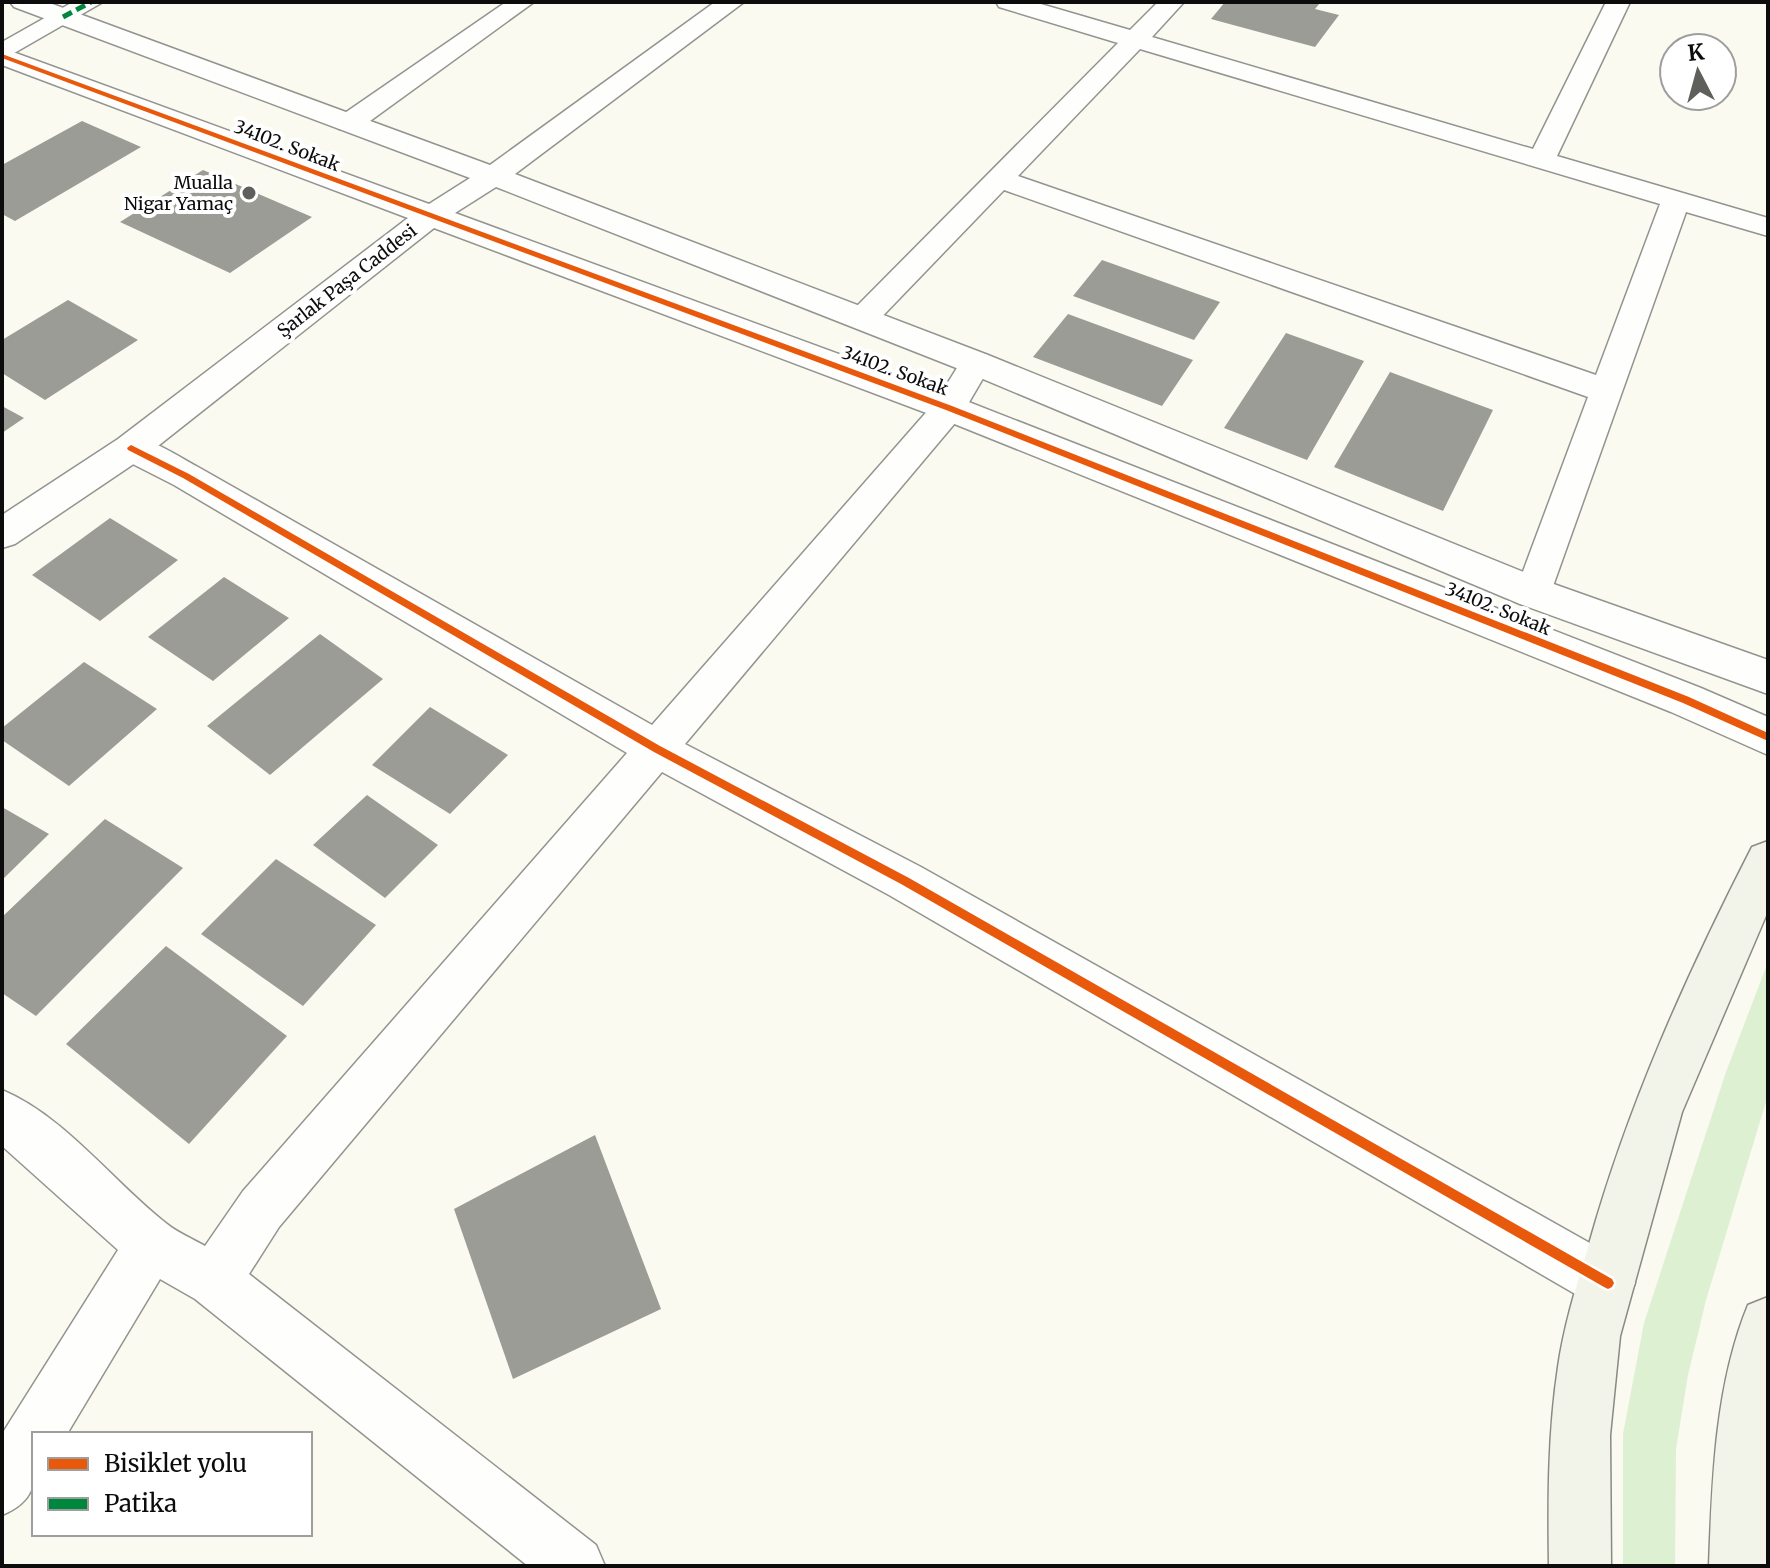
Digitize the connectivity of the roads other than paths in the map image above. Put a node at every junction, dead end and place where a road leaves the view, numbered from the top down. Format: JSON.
{"nodes":[{"id":1,"x":23,"y":2,"type":"edge"},
{"id":2,"x":522,"y":2,"type":"edge"},
{"id":3,"x":731,"y":2,"type":"edge"},
{"id":4,"x":1008,"y":2,"type":"edge"},
{"id":5,"x":1172,"y":2,"type":"edge"},
{"id":6,"x":1618,"y":2,"type":"edge"},
{"id":7,"x":77,"y":9,"type":"edge"},
{"id":8,"x":1135,"y":40,"type":"junction"},
{"id":9,"x":2,"y":54,"type":"edge"},
{"id":10,"x":349,"y":123,"type":"junction"},
{"id":11,"x":1541,"y":160,"type":"junction"},
{"id":12,"x":493,"y":176,"type":"junction"},
{"id":13,"x":1000,"y":179,"type":"junction"},
{"id":14,"x":1676,"y":200,"type":"junction"},
{"id":15,"x":429,"y":217,"type":"junction"},
{"id":16,"x":1768,"y":227,"type":"edge"},
{"id":17,"x":862,"y":319,"type":"junction"},
{"id":18,"x":976,"y":363,"type":"junction"},
{"id":19,"x":1607,"y":391,"type":"junction"},
{"id":20,"x":949,"y":408,"type":"junction"},
{"id":21,"x":131,"y":448,"type":"junction"},
{"id":22,"x":2,"y":534,"type":"edge"},
{"id":23,"x":1534,"y":593,"type":"junction"},
{"id":24,"x":1768,"y":677,"type":"edge"},
{"id":25,"x":1768,"y":737,"type":"edge"},
{"id":26,"x":657,"y":749,"type":"junction"},
{"id":27,"x":1768,"y":862,"type":"edge"},
{"id":28,"x":2,"y":1115,"type":"edge"},
{"id":29,"x":151,"y":1245,"type":"junction"},
{"id":30,"x":214,"y":1280,"type":"junction"},
{"id":31,"x":1608,"y":1283,"type":"junction"},
{"id":32,"x":1768,"y":1325,"type":"edge"},
{"id":33,"x":36,"y":1432,"type":"edge"},
{"id":34,"x":32,"y":1438,"type":"edge"},
{"id":35,"x":2,"y":1486,"type":"edge"},
{"id":36,"x":575,"y":1566,"type":"edge"},
{"id":37,"x":1580,"y":1566,"type":"edge"},
{"id":38,"x":1740,"y":1566,"type":"edge"}],
"edges":[{"from":1,"to":7,"type":"street","name":"34102. Sokak"},
{"from":2,"to":10,"type":"street"},
{"from":3,"to":12,"type":"street","name":"Şarlak Paşa Caddesi"},
{"from":4,"to":8,"type":"street"},
{"from":5,"to":8,"type":"street"},
{"from":6,"to":11,"type":"street"},
{"from":7,"to":9,"type":"street"},
{"from":7,"to":10,"type":"street","name":"34102. Sokak"},
{"from":8,"to":11,"type":"street"},
{"from":8,"to":13,"type":"street"},
{"from":9,"to":15,"type":"street","name":"34102. Sokak"},
{"from":10,"to":12,"type":"street","name":"34102. Sokak"},
{"from":11,"to":14,"type":"street"},
{"from":12,"to":15,"type":"street","name":"Şarlak Paşa Caddesi"},
{"from":12,"to":17,"type":"street","name":"34102. Sokak"},
{"from":13,"to":17,"type":"street"},
{"from":13,"to":19,"type":"street"},
{"from":14,"to":16,"type":"street"},
{"from":14,"to":19,"type":"street"},
{"from":15,"to":20,"type":"street","name":"34102. Sokak"},
{"from":15,"to":21,"type":"street","name":"Şarlak Paşa Caddesi"},
{"from":17,"to":18,"type":"street","name":"34102. Sokak"},
{"from":18,"to":20,"type":"street"},
{"from":18,"to":23,"type":"street","name":"34102. Sokak"},
{"from":19,"to":23,"type":"street"},
{"from":20,"to":25,"type":"street","name":"34102. Sokak"},
{"from":20,"to":26,"type":"street"},
{"from":21,"to":22,"type":"street","name":"Şarlak Paşa Caddesi"},
{"from":21,"to":26,"type":"street"},
{"from":23,"to":24,"type":"street","name":"34102. Sokak"},
{"from":26,"to":30,"type":"street"},
{"from":26,"to":31,"type":"street"},
{"from":27,"to":31,"type":"main road"},
{"from":28,"to":29,"type":"street"},
{"from":29,"to":30,"type":"street"},
{"from":29,"to":33,"type":"street"},
{"from":30,"to":36,"type":"street"},
{"from":31,"to":37,"type":"main road"},
{"from":32,"to":38,"type":"main road"},
{"from":34,"to":35,"type":"street"}]}
